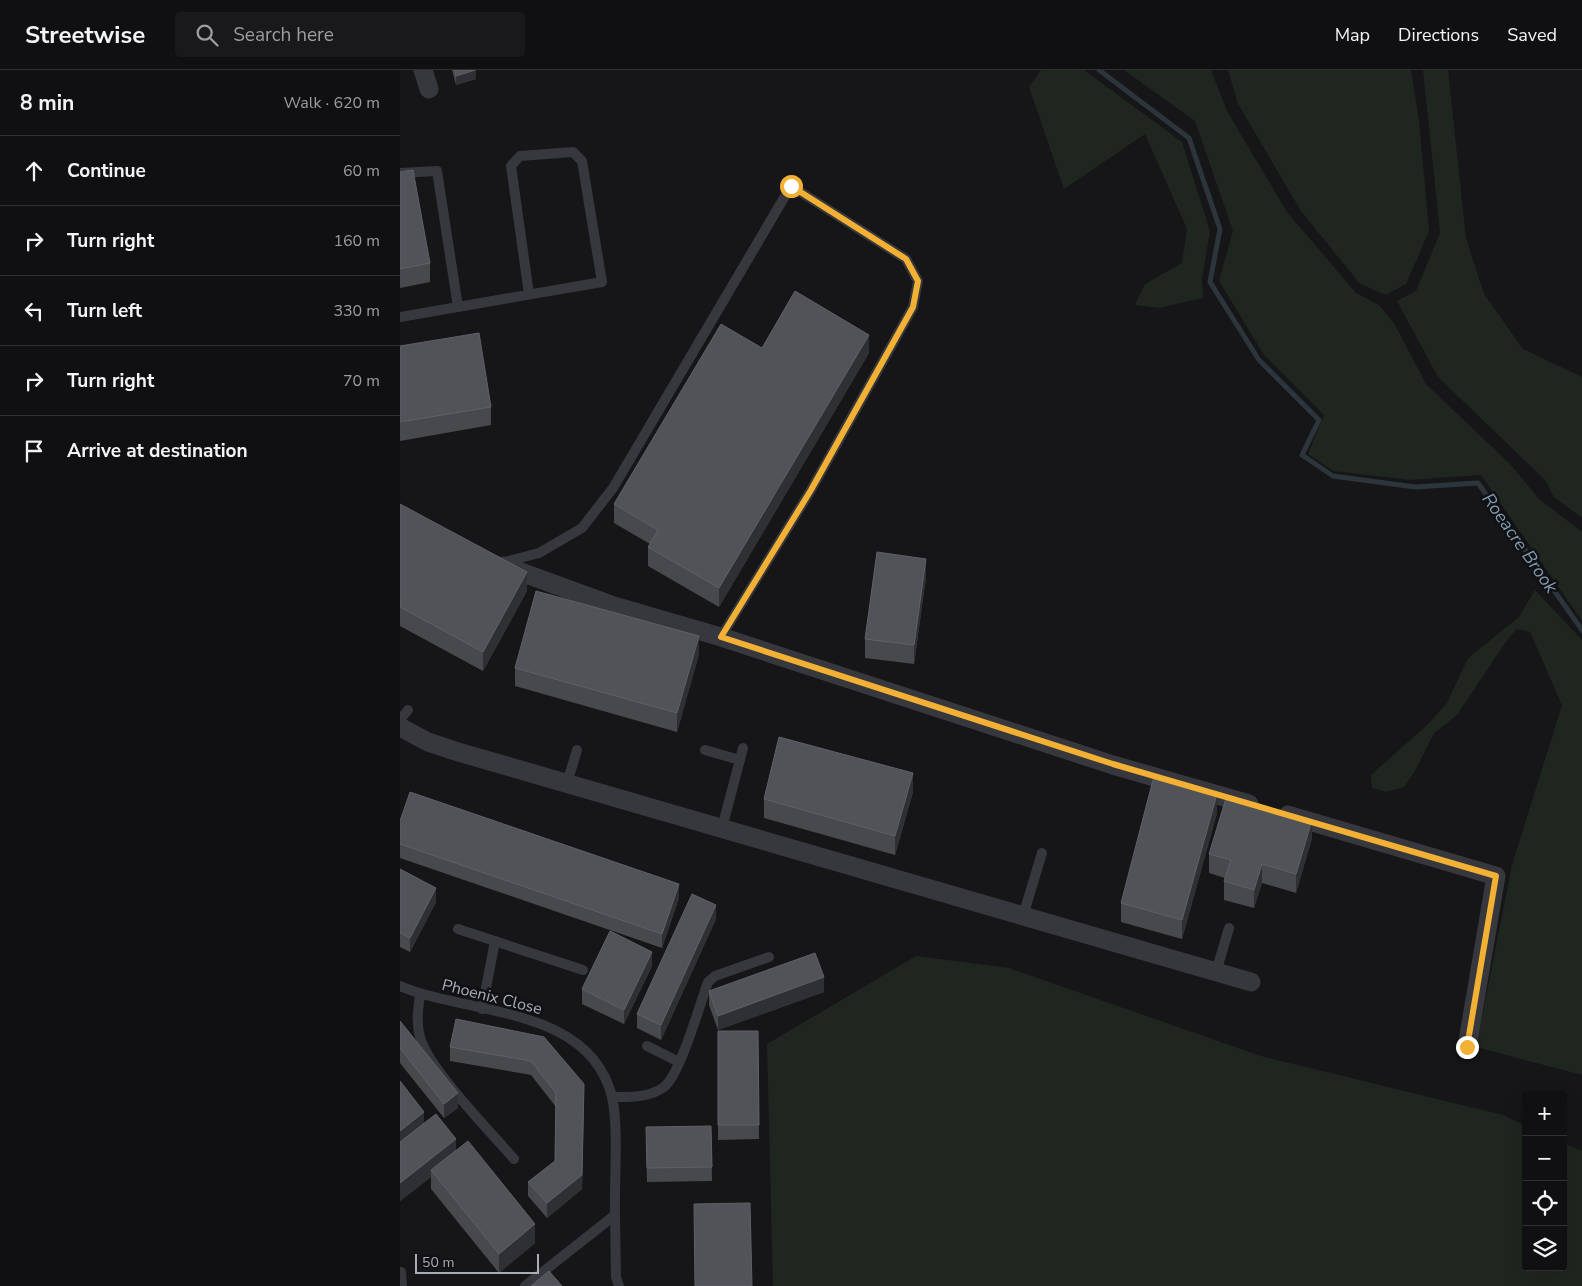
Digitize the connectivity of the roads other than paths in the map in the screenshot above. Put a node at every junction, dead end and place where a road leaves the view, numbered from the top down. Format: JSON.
{"nodes":[{"id":1,"x":423,"y":70,"type":"edge"},
{"id":2,"x":429,"y":90,"type":"dead end"},
{"id":3,"x":400,"y":173,"type":"edge"},
{"id":4,"x":529,"y":294,"type":"junction"},
{"id":5,"x":458,"y":307,"type":"junction"},
{"id":6,"x":400,"y":317,"type":"edge"},
{"id":7,"x":491,"y":561,"type":"joint"},
{"id":8,"x":721,"y":637,"type":"junction"},
{"id":9,"x":408,"y":710,"type":"dead end"},
{"id":10,"x":400,"y":720,"type":"edge"},
{"id":11,"x":400,"y":728,"type":"edge"},
{"id":12,"x":743,"y":748,"type":"dead end"},
{"id":13,"x":577,"y":750,"type":"dead end"},
{"id":14,"x":705,"y":750,"type":"dead end"},
{"id":15,"x":740,"y":760,"type":"junction"},
{"id":16,"x":567,"y":783,"type":"junction"},
{"id":17,"x":722,"y":828,"type":"junction"},
{"id":18,"x":1042,"y":853,"type":"dead end"},
{"id":19,"x":1023,"y":916,"type":"junction"},
{"id":20,"x":1229,"y":928,"type":"dead end"},
{"id":21,"x":458,"y":929,"type":"dead end"},
{"id":22,"x":495,"y":941,"type":"junction"},
{"id":23,"x":769,"y":957,"type":"dead end"},
{"id":24,"x":583,"y":970,"type":"dead end"},
{"id":25,"x":1216,"y":972,"type":"junction"},
{"id":26,"x":1251,"y":982,"type":"dead end"},
{"id":27,"x":400,"y":986,"type":"edge"},
{"id":28,"x":420,"y":995,"type":"junction"},
{"id":29,"x":482,"y":1009,"type":"junction"},
{"id":30,"x":647,"y":1046,"type":"dead end"},
{"id":31,"x":1467,"y":1047,"type":"dead end"},
{"id":32,"x":679,"y":1062,"type":"junction"},
{"id":33,"x":612,"y":1097,"type":"junction"},
{"id":34,"x":514,"y":1159,"type":"dead end"},
{"id":35,"x":615,"y":1216,"type":"junction"},
{"id":36,"x":401,"y":1272,"type":"edge"},
{"id":37,"x":402,"y":1286,"type":"edge"},
{"id":38,"x":525,"y":1286,"type":"edge"},
{"id":39,"x":619,"y":1286,"type":"edge"}],
"edges":[{"from":1,"to":2,"type":"street"},
{"from":3,"to":5,"type":"lane"},
{"from":4,"to":4,"type":"lane"},
{"from":4,"to":5,"type":"lane"},
{"from":5,"to":6,"type":"lane"},
{"from":7,"to":8,"type":"street"},
{"from":7,"to":8,"type":"lane"},
{"from":8,"to":31,"type":"street"},
{"from":9,"to":10,"type":"lane"},
{"from":11,"to":16,"type":"street"},
{"from":12,"to":15,"type":"lane"},
{"from":13,"to":16,"type":"lane"},
{"from":14,"to":15,"type":"lane"},
{"from":15,"to":17,"type":"lane"},
{"from":16,"to":17,"type":"street"},
{"from":17,"to":19,"type":"street"},
{"from":18,"to":19,"type":"lane"},
{"from":19,"to":25,"type":"street"},
{"from":20,"to":25,"type":"lane"},
{"from":21,"to":22,"type":"lane"},
{"from":22,"to":24,"type":"lane"},
{"from":22,"to":29,"type":"lane"},
{"from":23,"to":32,"type":"lane"},
{"from":25,"to":26,"type":"street"},
{"from":27,"to":28,"type":"lane","name":"Phoenix Close"},
{"from":28,"to":29,"type":"lane","name":"Phoenix Close"},
{"from":28,"to":34,"type":"lane"},
{"from":29,"to":33,"type":"lane","name":"Phoenix Close"},
{"from":30,"to":32,"type":"lane"},
{"from":32,"to":33,"type":"lane"},
{"from":33,"to":35,"type":"lane","name":"Phoenix Close"},
{"from":35,"to":38,"type":"lane"},
{"from":35,"to":39,"type":"lane","name":"Phoenix Close"},
{"from":36,"to":37,"type":"lane"}]}
